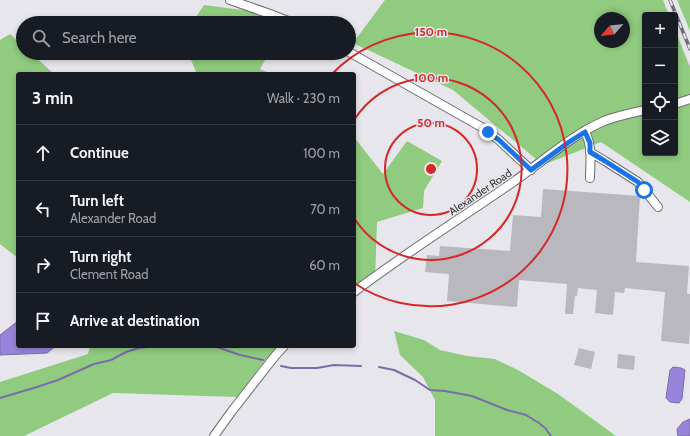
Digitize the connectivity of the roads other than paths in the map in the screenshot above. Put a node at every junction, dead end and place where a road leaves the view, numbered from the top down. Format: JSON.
{"nodes":[{"id":1,"x":230,"y":0,"type":"edge"},
{"id":2,"x":275,"y":16,"type":"edge"},
{"id":3,"x":356,"y":56,"type":"edge"},
{"id":4,"x":690,"y":99,"type":"edge"},
{"id":5,"x":678,"y":103,"type":"edge"},
{"id":6,"x":642,"y":111,"type":"edge"},
{"id":7,"x":585,"y":132,"type":"junction"},
{"id":8,"x":590,"y":152,"type":"junction"},
{"id":9,"x":531,"y":170,"type":"junction"},
{"id":10,"x":590,"y":178,"type":"dead end"},
{"id":11,"x":658,"y":207,"type":"dead end"},
{"id":12,"x":356,"y":290,"type":"edge"},
{"id":13,"x":282,"y":348,"type":"edge"},
{"id":14,"x":214,"y":436,"type":"edge"}],
"edges":[{"from":1,"to":2,"type":"street"},
{"from":3,"to":9,"type":"street"},
{"from":4,"to":5,"type":"street"},
{"from":6,"to":7,"type":"street","name":"Alexander Road"},
{"from":7,"to":8,"type":"street"},
{"from":7,"to":9,"type":"street","name":"Alexander Road"},
{"from":8,"to":10,"type":"street"},
{"from":8,"to":11,"type":"street"},
{"from":9,"to":12,"type":"street","name":"Alexander Road"},
{"from":13,"to":14,"type":"street"}]}
